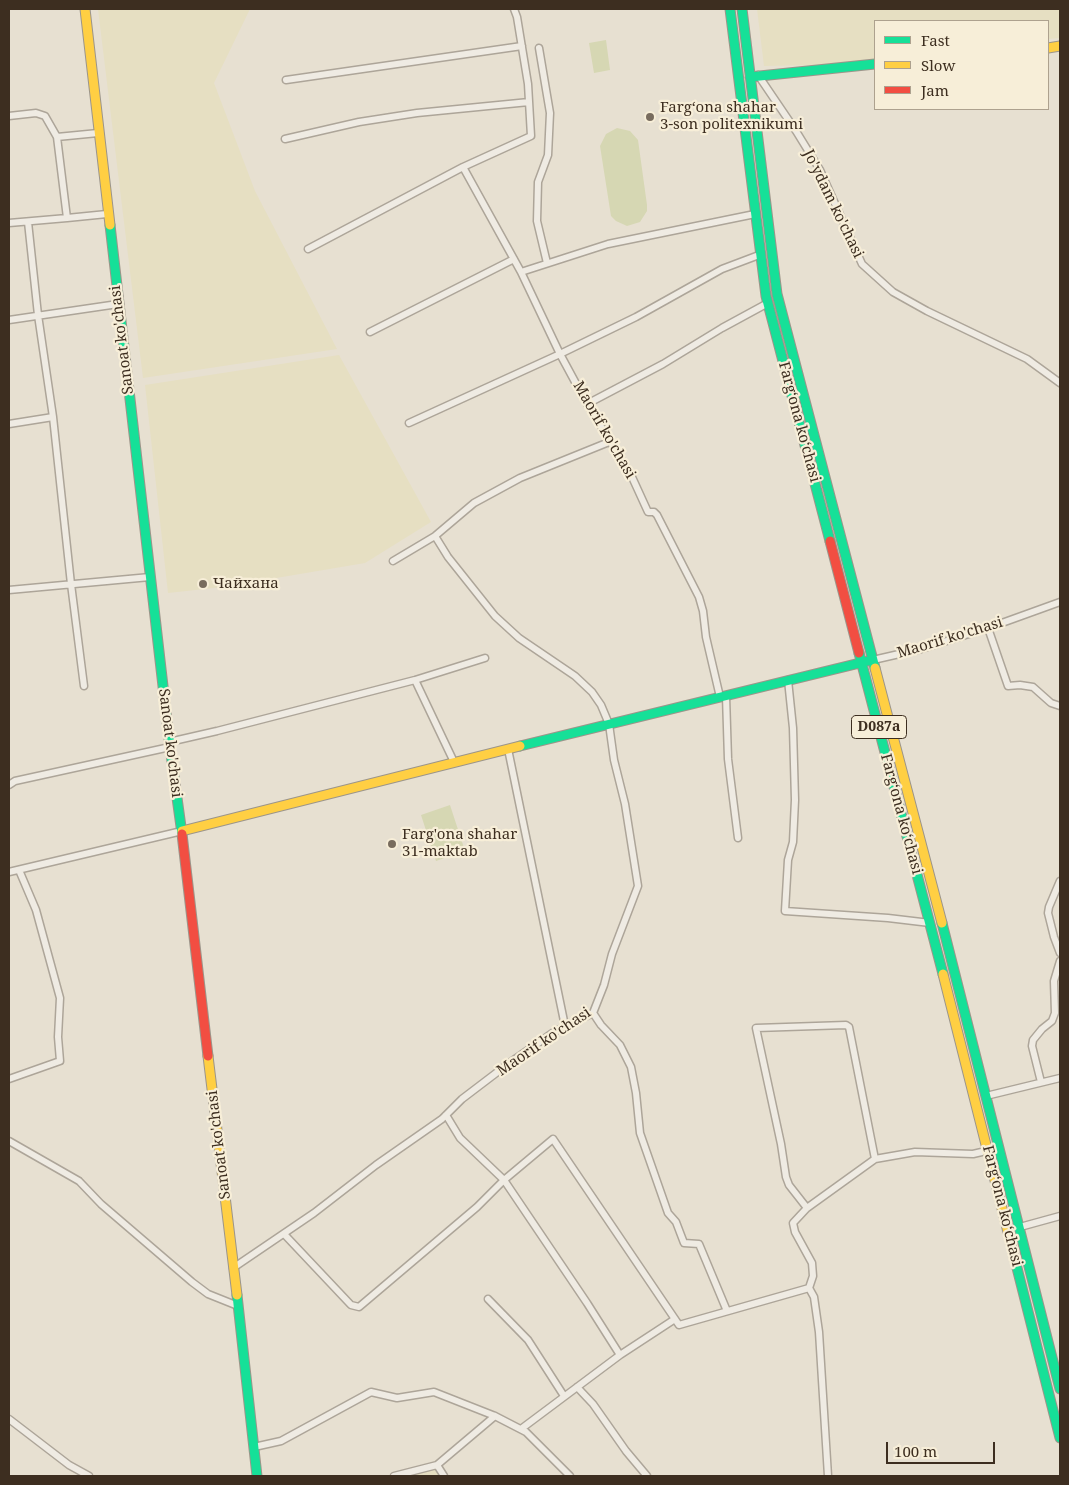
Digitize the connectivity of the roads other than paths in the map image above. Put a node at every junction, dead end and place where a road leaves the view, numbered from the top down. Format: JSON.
{"nodes":[{"id":1,"x":85,"y":9,"type":"edge"},
{"id":2,"x":514,"y":9,"type":"edge"},
{"id":3,"x":730,"y":9,"type":"edge"},
{"id":4,"x":742,"y":9,"type":"edge"},
{"id":5,"x":522,"y":46,"type":"junction"},
{"id":6,"x":539,"y":48,"type":"dead end"},
{"id":7,"x":874,"y":64,"type":"edge"},
{"id":8,"x":754,"y":76,"type":"junction"},
{"id":9,"x":286,"y":80,"type":"dead end"},
{"id":10,"x":529,"y":102,"type":"junction"},
{"id":11,"x":9,"y":116,"type":"edge"},
{"id":12,"x":98,"y":133,"type":"junction"},
{"id":13,"x":58,"y":138,"type":"junction"},
{"id":14,"x":285,"y":139,"type":"dead end"},
{"id":15,"x":463,"y":167,"type":"junction"},
{"id":16,"x":107,"y":214,"type":"junction"},
{"id":17,"x":755,"y":214,"type":"junction"},
{"id":18,"x":67,"y":218,"type":"junction"},
{"id":19,"x":28,"y":222,"type":"junction"},
{"id":20,"x":9,"y":223,"type":"edge"},
{"id":21,"x":308,"y":249,"type":"dead end"},
{"id":22,"x":760,"y":254,"type":"junction"},
{"id":23,"x":514,"y":259,"type":"junction"},
{"id":24,"x":547,"y":263,"type":"junction"},
{"id":25,"x":521,"y":272,"type":"junction"},
{"id":26,"x":768,"y":303,"type":"junction"},
{"id":27,"x":118,"y":304,"type":"junction"},
{"id":28,"x":38,"y":315,"type":"junction"},
{"id":29,"x":9,"y":320,"type":"edge"},
{"id":30,"x":370,"y":332,"type":"dead end"},
{"id":31,"x":560,"y":354,"type":"junction"},
{"id":32,"x":1060,"y":383,"type":"edge"},
{"id":33,"x":587,"y":404,"type":"junction"},
{"id":34,"x":53,"y":417,"type":"junction"},
{"id":35,"x":409,"y":423,"type":"dead end"},
{"id":36,"x":9,"y":424,"type":"edge"},
{"id":37,"x":609,"y":442,"type":"junction"},
{"id":38,"x":435,"y":536,"type":"junction"},
{"id":39,"x":393,"y":561,"type":"dead end"},
{"id":40,"x":150,"y":577,"type":"junction"},
{"id":41,"x":71,"y":584,"type":"junction"},
{"id":42,"x":9,"y":590,"type":"edge"},
{"id":43,"x":1060,"y":602,"type":"edge"},
{"id":44,"x":988,"y":628,"type":"junction"},
{"id":45,"x":485,"y":658,"type":"dead end"},
{"id":46,"x":874,"y":660,"type":"junction"},
{"id":47,"x":862,"y":662,"type":"junction"},
{"id":48,"x":414,"y":680,"type":"junction"},
{"id":49,"x":788,"y":680,"type":"junction"},
{"id":50,"x":84,"y":686,"type":"dead end"},
{"id":51,"x":723,"y":696,"type":"junction"},
{"id":52,"x":1060,"y":706,"type":"edge"},
{"id":53,"x":609,"y":724,"type":"junction"},
{"id":54,"x":170,"y":744,"type":"junction"},
{"id":55,"x":508,"y":749,"type":"junction"},
{"id":56,"x":454,"y":762,"type":"junction"},
{"id":57,"x":9,"y":785,"type":"edge"},
{"id":58,"x":182,"y":831,"type":"junction"},
{"id":59,"x":738,"y":838,"type":"dead end"},
{"id":60,"x":19,"y":870,"type":"junction"},
{"id":61,"x":9,"y":872,"type":"edge"},
{"id":62,"x":1060,"y":881,"type":"edge"},
{"id":63,"x":930,"y":923,"type":"junction"},
{"id":64,"x":1060,"y":953,"type":"edge"},
{"id":65,"x":1060,"y":961,"type":"edge"},
{"id":66,"x":593,"y":1013,"type":"junction"},
{"id":67,"x":565,"y":1026,"type":"junction"},
{"id":68,"x":1060,"y":1078,"type":"edge"},
{"id":69,"x":9,"y":1079,"type":"edge"},
{"id":70,"x":1041,"y":1082,"type":"junction"},
{"id":71,"x":986,"y":1096,"type":"junction"},
{"id":72,"x":446,"y":1115,"type":"junction"},
{"id":73,"x":9,"y":1141,"type":"edge"},
{"id":74,"x":999,"y":1148,"type":"junction"},
{"id":75,"x":988,"y":1150,"type":"junction"},
{"id":76,"x":875,"y":1159,"type":"junction"},
{"id":77,"x":504,"y":1180,"type":"junction"},
{"id":78,"x":807,"y":1208,"type":"junction"},
{"id":79,"x":1060,"y":1216,"type":"edge"},
{"id":80,"x":1020,"y":1227,"type":"junction"},
{"id":81,"x":284,"y":1234,"type":"junction"},
{"id":82,"x":233,"y":1268,"type":"junction"},
{"id":83,"x":809,"y":1288,"type":"junction"},
{"id":84,"x":488,"y":1299,"type":"dead end"},
{"id":85,"x":238,"y":1306,"type":"junction"},
{"id":86,"x":727,"y":1311,"type":"junction"},
{"id":87,"x":675,"y":1319,"type":"junction"},
{"id":88,"x":620,"y":1355,"type":"junction"},
{"id":89,"x":577,"y":1387,"type":"junction"},
{"id":90,"x":1060,"y":1389,"type":"edge"},
{"id":91,"x":564,"y":1396,"type":"junction"},
{"id":92,"x":1056,"y":1403,"type":"edge"},
{"id":93,"x":494,"y":1416,"type":"junction"},
{"id":94,"x":9,"y":1419,"type":"edge"},
{"id":95,"x":521,"y":1429,"type":"junction"},
{"id":96,"x":1060,"y":1438,"type":"edge"},
{"id":97,"x":254,"y":1447,"type":"junction"},
{"id":98,"x":437,"y":1464,"type":"junction"},
{"id":99,"x":89,"y":1476,"type":"edge"},
{"id":100,"x":256,"y":1476,"type":"edge"},
{"id":101,"x":394,"y":1476,"type":"edge"},
{"id":102,"x":444,"y":1476,"type":"edge"},
{"id":103,"x":570,"y":1476,"type":"edge"},
{"id":104,"x":647,"y":1476,"type":"edge"},
{"id":105,"x":828,"y":1476,"type":"edge"}],
"edges":[{"from":1,"to":12,"type":"main road","name":"Sanoat ko'chasi"},
{"from":2,"to":5,"type":"street"},
{"from":3,"to":17,"type":"main road","name":"Fargʻona koʻchasi","number":"D087a"},
{"from":4,"to":8,"type":"main road","name":"Fargʻona koʻchasi","number":"D087a"},
{"from":5,"to":9,"type":"street"},
{"from":5,"to":10,"type":"street"},
{"from":6,"to":24,"type":"street"},
{"from":7,"to":8,"type":"main road"},
{"from":8,"to":32,"type":"street","name":"Jo'ydam ko'chasi"},
{"from":8,"to":46,"type":"main road","name":"Fargʻona koʻchasi","number":"D087a"},
{"from":10,"to":14,"type":"street"},
{"from":10,"to":15,"type":"street"},
{"from":11,"to":13,"type":"street"},
{"from":12,"to":13,"type":"street"},
{"from":12,"to":16,"type":"main road","name":"Sanoat ko'chasi"},
{"from":13,"to":18,"type":"street"},
{"from":15,"to":21,"type":"street"},
{"from":15,"to":23,"type":"street","name":"Maorif ko'chasi"},
{"from":16,"to":18,"type":"street"},
{"from":16,"to":27,"type":"main road","name":"Sanoat ko'chasi"},
{"from":17,"to":22,"type":"main road","name":"Fargʻona koʻchasi","number":"D087a"},
{"from":17,"to":24,"type":"street"},
{"from":18,"to":19,"type":"street"},
{"from":19,"to":20,"type":"street"},
{"from":19,"to":28,"type":"street"},
{"from":22,"to":26,"type":"main road","name":"Fargʻona koʻchasi","number":"D087a"},
{"from":22,"to":31,"type":"street"},
{"from":23,"to":25,"type":"street","name":"Maorif ko'chasi"},
{"from":23,"to":30,"type":"street"},
{"from":24,"to":25,"type":"street"},
{"from":25,"to":31,"type":"street","name":"Maorif ko'chasi"},
{"from":26,"to":33,"type":"street"},
{"from":26,"to":47,"type":"main road","name":"Fargʻona koʻchasi","number":"D087a"},
{"from":27,"to":28,"type":"street"},
{"from":27,"to":40,"type":"main road","name":"Sanoat ko'chasi"},
{"from":28,"to":29,"type":"street"},
{"from":28,"to":34,"type":"street"},
{"from":31,"to":33,"type":"street","name":"Maorif ko'chasi"},
{"from":31,"to":35,"type":"street"},
{"from":33,"to":37,"type":"street","name":"Maorif ko'chasi"},
{"from":34,"to":36,"type":"street"},
{"from":34,"to":41,"type":"street"},
{"from":37,"to":38,"type":"street"},
{"from":37,"to":51,"type":"street","name":"Maorif ko'chasi"},
{"from":38,"to":39,"type":"street"},
{"from":38,"to":53,"type":"street"},
{"from":40,"to":41,"type":"street"},
{"from":40,"to":54,"type":"main road","name":"Sanoat ko'chasi"},
{"from":41,"to":42,"type":"street"},
{"from":41,"to":50,"type":"street"},
{"from":43,"to":44,"type":"street","name":"Maorif ko'chasi"},
{"from":44,"to":46,"type":"street","name":"Maorif ko'chasi"},
{"from":44,"to":52,"type":"street"},
{"from":45,"to":48,"type":"street"},
{"from":46,"to":47,"type":"main road","name":"Maorif ko'chasi"},
{"from":46,"to":71,"type":"main road","name":"Fargʻona koʻchasi","number":"D087a"},
{"from":47,"to":49,"type":"main road","name":"Maorif ko'chasi"},
{"from":47,"to":63,"type":"main road","name":"Fargʻona koʻchasi","number":"D087a"},
{"from":48,"to":54,"type":"street"},
{"from":48,"to":56,"type":"street"},
{"from":49,"to":51,"type":"main road","name":"Maorif ko'chasi"},
{"from":49,"to":63,"type":"street"},
{"from":51,"to":53,"type":"main road","name":"Maorif ko'chasi"},
{"from":51,"to":59,"type":"street"},
{"from":53,"to":55,"type":"main road","name":"Maorif ko'chasi"},
{"from":53,"to":66,"type":"street","name":"Maorif ko'chasi"},
{"from":54,"to":57,"type":"street"},
{"from":54,"to":58,"type":"main road","name":"Sanoat ko'chasi"},
{"from":55,"to":56,"type":"main road","name":"Maorif ko'chasi"},
{"from":55,"to":67,"type":"street"},
{"from":56,"to":58,"type":"main road","name":"Maorif ko'chasi"},
{"from":58,"to":60,"type":"street"},
{"from":58,"to":82,"type":"main road","name":"Sanoat ko'chasi"},
{"from":60,"to":61,"type":"street"},
{"from":60,"to":69,"type":"street"},
{"from":62,"to":64,"type":"street"},
{"from":63,"to":75,"type":"main road","name":"Fargʻona koʻchasi","number":"D087a"},
{"from":65,"to":70,"type":"street"},
{"from":66,"to":67,"type":"street","name":"Maorif ko'chasi"},
{"from":66,"to":86,"type":"street"},
{"from":67,"to":72,"type":"street","name":"Maorif ko'chasi"},
{"from":68,"to":70,"type":"street"},
{"from":70,"to":71,"type":"street"},
{"from":71,"to":74,"type":"main road","name":"Fargʻona koʻchasi","number":"D087a"},
{"from":72,"to":77,"type":"street"},
{"from":72,"to":81,"type":"street","name":"Maorif ko'chasi"},
{"from":73,"to":85,"type":"street"},
{"from":74,"to":75,"type":"street"},
{"from":74,"to":80,"type":"main road","name":"Fargʻona koʻchasi","number":"D087a"},
{"from":75,"to":76,"type":"street"},
{"from":75,"to":92,"type":"main road","name":"Fargʻona koʻchasi","number":"D087a"},
{"from":76,"to":78,"type":"street"},
{"from":76,"to":78,"type":"street"},
{"from":77,"to":81,"type":"street"},
{"from":77,"to":87,"type":"street"},
{"from":77,"to":88,"type":"street"},
{"from":78,"to":83,"type":"street"},
{"from":79,"to":80,"type":"street"},
{"from":80,"to":90,"type":"main road","name":"Fargʻona koʻchasi","number":"D087a"},
{"from":81,"to":82,"type":"street","name":"Maorif ko'chasi"},
{"from":82,"to":85,"type":"main road","name":"Sanoat ko'chasi"},
{"from":83,"to":86,"type":"street"},
{"from":83,"to":105,"type":"street"},
{"from":84,"to":91,"type":"street"},
{"from":85,"to":97,"type":"main road","name":"Sanoat ko'chasi"},
{"from":86,"to":87,"type":"street"},
{"from":87,"to":88,"type":"street"},
{"from":88,"to":89,"type":"street"},
{"from":89,"to":91,"type":"street"},
{"from":89,"to":104,"type":"street"},
{"from":91,"to":95,"type":"street"},
{"from":92,"to":96,"type":"main road","name":"Fargʻona koʻchasi","number":"D087a"},
{"from":93,"to":95,"type":"street"},
{"from":93,"to":97,"type":"street"},
{"from":93,"to":98,"type":"street"},
{"from":94,"to":99,"type":"street"},
{"from":95,"to":103,"type":"street"},
{"from":97,"to":100,"type":"main road","name":"Sanoat ko'chasi"},
{"from":98,"to":101,"type":"street"},
{"from":98,"to":102,"type":"street"}]}
